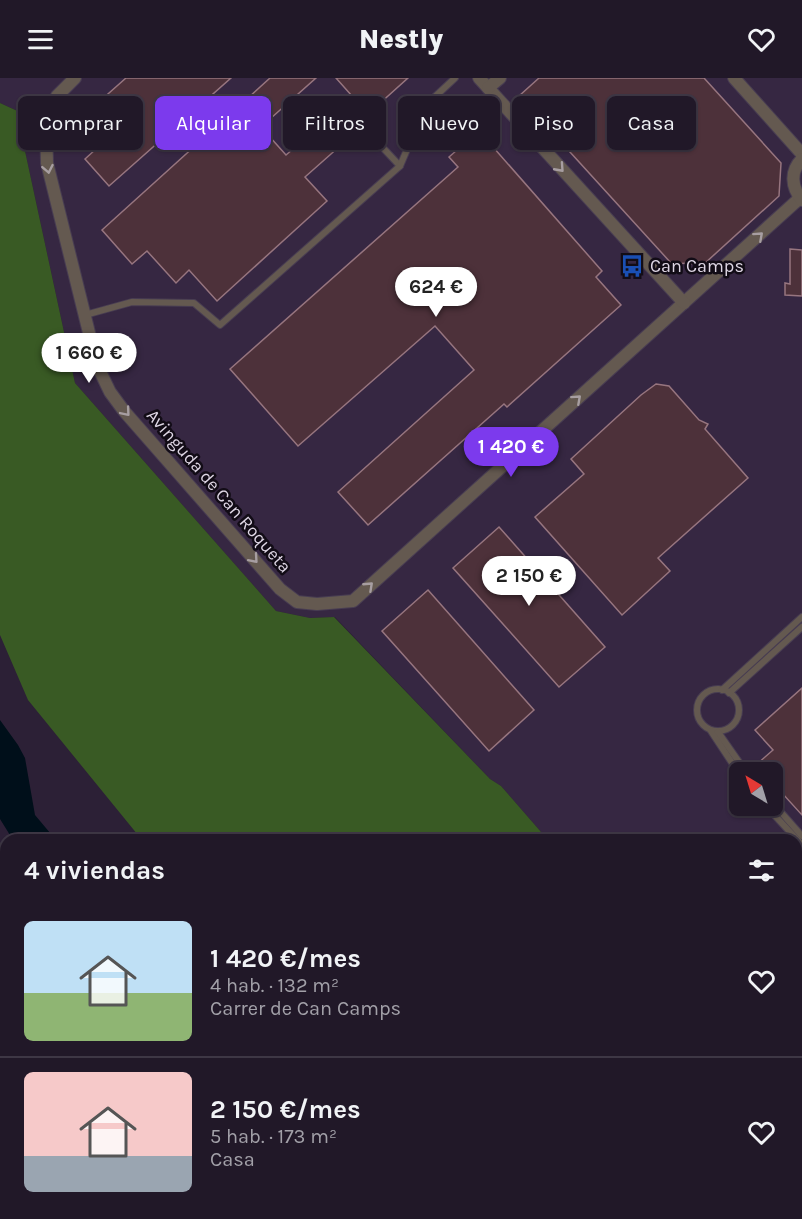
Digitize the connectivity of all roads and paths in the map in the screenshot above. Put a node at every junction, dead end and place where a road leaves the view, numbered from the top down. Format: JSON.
{"nodes":[{"id":1,"x":75,"y":78,"type":"edge"},
{"id":2,"x":455,"y":78,"type":"edge"},
{"id":3,"x":479,"y":78,"type":"edge"},
{"id":4,"x":500,"y":78,"type":"edge"},
{"id":5,"x":734,"y":78,"type":"edge"},
{"id":6,"x":488,"y":88,"type":"junction"},
{"id":7,"x":385,"y":150,"type":"edge"},
{"id":8,"x":802,"y":157,"type":"edge"},
{"id":9,"x":400,"y":166,"type":"junction"},
{"id":10,"x":801,"y":199,"type":"edge"},
{"id":11,"x":684,"y":303,"type":"junction"},
{"id":12,"x":85,"y":315,"type":"junction"},
{"id":13,"x":802,"y":617,"type":"edge"},
{"id":14,"x":802,"y":627,"type":"edge"},
{"id":15,"x":722,"y":690,"type":"junction"},
{"id":16,"x":729,"y":693,"type":"junction"},
{"id":17,"x":715,"y":731,"type":"junction"},
{"id":18,"x":733,"y":762,"type":"edge"},
{"id":19,"x":738,"y":762,"type":"edge"},
{"id":20,"x":783,"y":814,"type":"edge"},
{"id":21,"x":775,"y":816,"type":"edge"},
{"id":22,"x":792,"y":834,"type":"edge"},
{"id":23,"x":800,"y":834,"type":"edge"}],
"edges":[{"from":1,"to":12,"type":"street","name":"Avinguda de Can Roqueta","one_way":true},
{"from":2,"to":9,"type":"lane"},
{"from":3,"to":6,"type":"street"},
{"from":4,"to":6,"type":"street"},
{"from":5,"to":8,"type":"street"},
{"from":6,"to":11,"type":"street","one_way":true},
{"from":7,"to":9,"type":"lane"},
{"from":8,"to":10,"type":"street"},
{"from":9,"to":12,"type":"lane"},
{"from":11,"to":10,"type":"street","one_way":true},
{"from":12,"to":11,"type":"street","name":"Avinguda de Can Roqueta","one_way":true},
{"from":13,"to":15,"type":"lane"},
{"from":14,"to":16,"type":"lane"},
{"from":15,"to":16,"type":"lane"},
{"from":15,"to":17,"type":"lane"},
{"from":16,"to":17,"type":"lane"},
{"from":17,"to":18,"type":"lane"},
{"from":17,"to":19,"type":"lane"},
{"from":20,"to":23,"type":"lane"},
{"from":21,"to":22,"type":"lane"}]}
